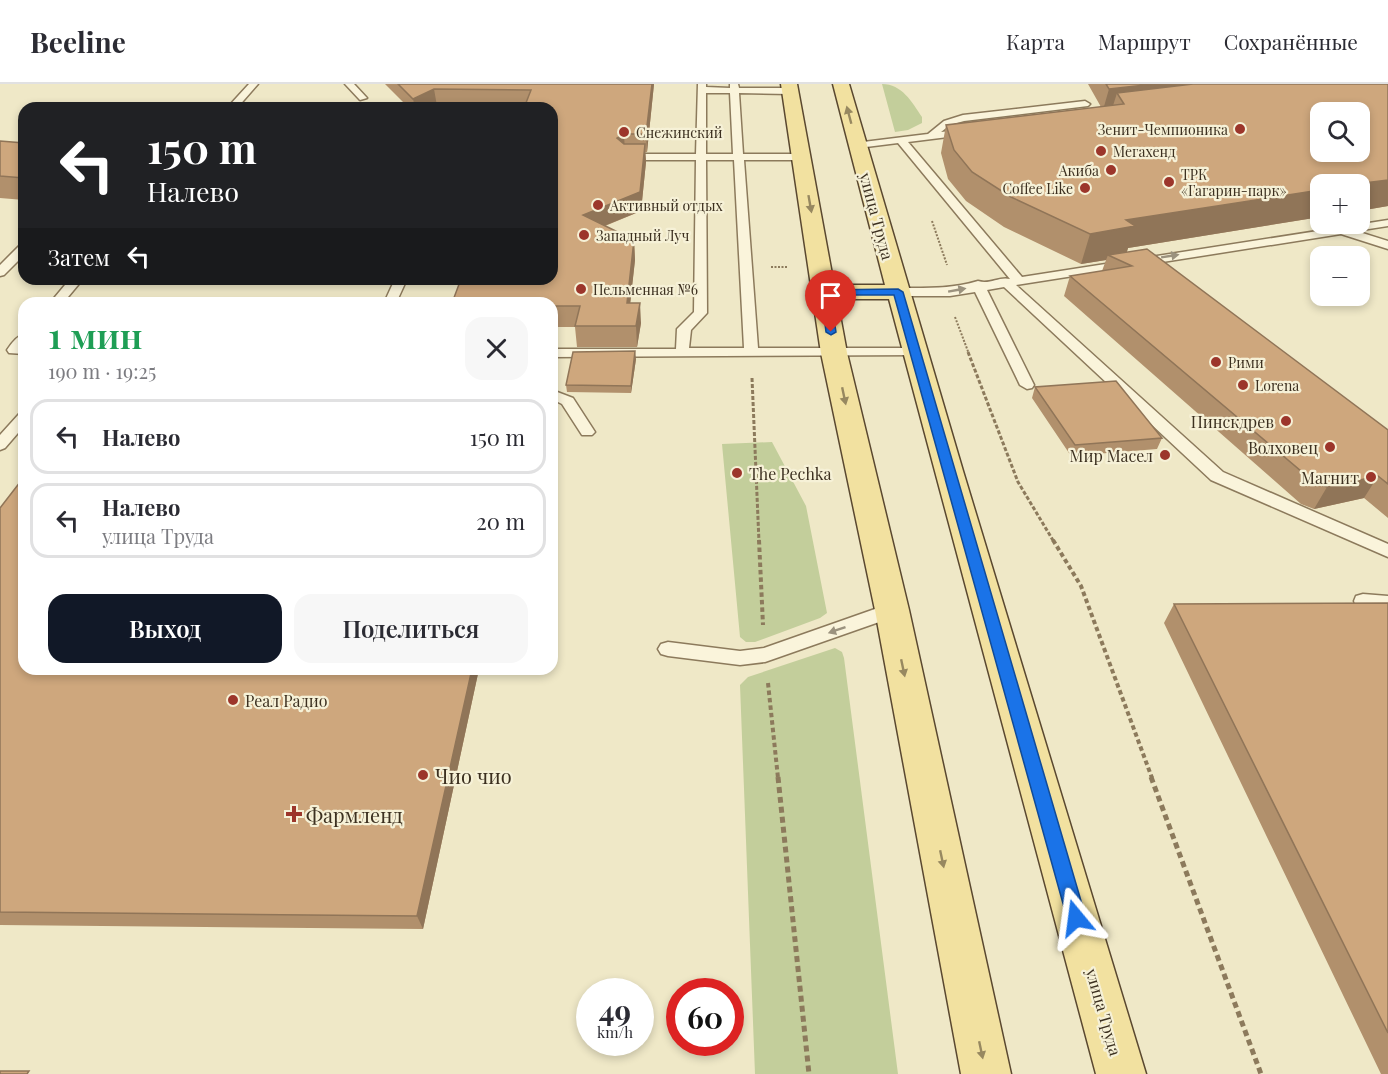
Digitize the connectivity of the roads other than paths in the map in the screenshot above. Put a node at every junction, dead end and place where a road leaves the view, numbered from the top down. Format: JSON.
{"nodes":[{"id":1,"x":254,"y":84,"type":"edge"},
{"id":2,"x":349,"y":84,"type":"edge"},
{"id":3,"x":841,"y":84,"type":"edge"},
{"id":4,"x":702,"y":87,"type":"edge"},
{"id":5,"x":734,"y":87,"type":"edge"},
{"id":6,"x":790,"y":87,"type":"edge"},
{"id":7,"x":363,"y":98,"type":"dead end"},
{"id":8,"x":238,"y":102,"type":"edge"},
{"id":9,"x":1085,"y":104,"type":"dead end"},
{"id":10,"x":976,"y":131,"type":"edge"},
{"id":11,"x":929,"y":136,"type":"junction"},
{"id":12,"x":901,"y":140,"type":"junction"},
{"id":13,"x":858,"y":145,"type":"junction"},
{"id":14,"x":625,"y":157,"type":"edge"},
{"id":15,"x":701,"y":157,"type":"junction"},
{"id":16,"x":739,"y":157,"type":"junction"},
{"id":17,"x":802,"y":157,"type":"junction"},
{"id":18,"x":1388,"y":223,"type":"edge"},
{"id":19,"x":1370,"y":226,"type":"edge"},
{"id":20,"x":1312,"y":234,"type":"edge"},
{"id":21,"x":1351,"y":234,"type":"edge"},
{"id":22,"x":1388,"y":245,"type":"edge"},
{"id":23,"x":18,"y":254,"type":"edge"},
{"id":24,"x":1141,"y":260,"type":"junction"},
{"id":25,"x":0,"y":272,"type":"edge"},
{"id":26,"x":1156,"y":272,"type":"edge"},
{"id":27,"x":1010,"y":280,"type":"junction"},
{"id":28,"x":72,"y":285,"type":"edge"},
{"id":29,"x":978,"y":285,"type":"junction"},
{"id":30,"x":825,"y":292,"type":"junction"},
{"id":31,"x":898,"y":292,"type":"junction"},
{"id":32,"x":61,"y":297,"type":"edge"},
{"id":33,"x":916,"y":352,"type":"junction"},
{"id":34,"x":558,"y":353,"type":"edge"},
{"id":35,"x":682,"y":353,"type":"junction"},
{"id":36,"x":751,"y":353,"type":"junction"},
{"id":37,"x":834,"y":353,"type":"junction"},
{"id":38,"x":1027,"y":385,"type":"dead end"},
{"id":39,"x":558,"y":397,"type":"edge"},
{"id":40,"x":18,"y":424,"type":"edge"},
{"id":41,"x":587,"y":432,"type":"dead end"},
{"id":42,"x":0,"y":445,"type":"edge"},
{"id":43,"x":1388,"y":551,"type":"edge"},
{"id":44,"x":1363,"y":601,"type":"edge"},
{"id":45,"x":1388,"y":603,"type":"edge"},
{"id":46,"x":892,"y":610,"type":"junction"},
{"id":47,"x":668,"y":649,"type":"dead end"},
{"id":48,"x":986,"y":1074,"type":"edge"},
{"id":49,"x":1121,"y":1074,"type":"edge"}],
"edges":[{"from":1,"to":8,"type":"lane"},
{"from":2,"to":7,"type":"lane"},
{"from":13,"to":3,"type":"main road","name":"улица Труда","one_way":true},
{"from":4,"to":5,"type":"lane"},
{"from":4,"to":15,"type":"lane"},
{"from":5,"to":6,"type":"lane"},
{"from":5,"to":16,"type":"lane"},
{"from":6,"to":17,"type":"main road"},
{"from":9,"to":11,"type":"lane"},
{"from":10,"to":11,"type":"lane"},
{"from":11,"to":12,"type":"lane"},
{"from":12,"to":13,"type":"lane"},
{"from":12,"to":27,"type":"lane"},
{"from":13,"to":31,"type":"main road","name":"улица Труда"},
{"from":14,"to":15,"type":"lane"},
{"from":15,"to":16,"type":"lane"},
{"from":15,"to":35,"type":"lane"},
{"from":16,"to":17,"type":"lane"},
{"from":16,"to":36,"type":"lane"},
{"from":17,"to":30,"type":"main road","one_way":true},
{"from":18,"to":19,"type":"lane"},
{"from":24,"to":20,"type":"lane","one_way":true},
{"from":21,"to":22,"type":"lane"},
{"from":23,"to":25,"type":"lane"},
{"from":24,"to":26,"type":"lane"},
{"from":24,"to":27,"type":"lane"},
{"from":27,"to":29,"type":"lane"},
{"from":27,"to":43,"type":"lane"},
{"from":28,"to":32,"type":"lane"},
{"from":31,"to":29,"type":"lane","one_way":true},
{"from":29,"to":38,"type":"lane"},
{"from":30,"to":31,"type":"main road"},
{"from":30,"to":37,"type":"main road"},
{"from":31,"to":33,"type":"main road","name":"улица Труда"},
{"from":33,"to":37,"type":"lane"},
{"from":33,"to":49,"type":"main road","name":"улица Труда"},
{"from":34,"to":35,"type":"lane"},
{"from":35,"to":36,"type":"lane"},
{"from":36,"to":37,"type":"lane"},
{"from":37,"to":46,"type":"main road","one_way":true},
{"from":39,"to":41,"type":"lane"},
{"from":40,"to":42,"type":"lane"},
{"from":44,"to":45,"type":"lane"},
{"from":46,"to":47,"type":"lane","one_way":true},
{"from":46,"to":48,"type":"main road","one_way":true}]}
